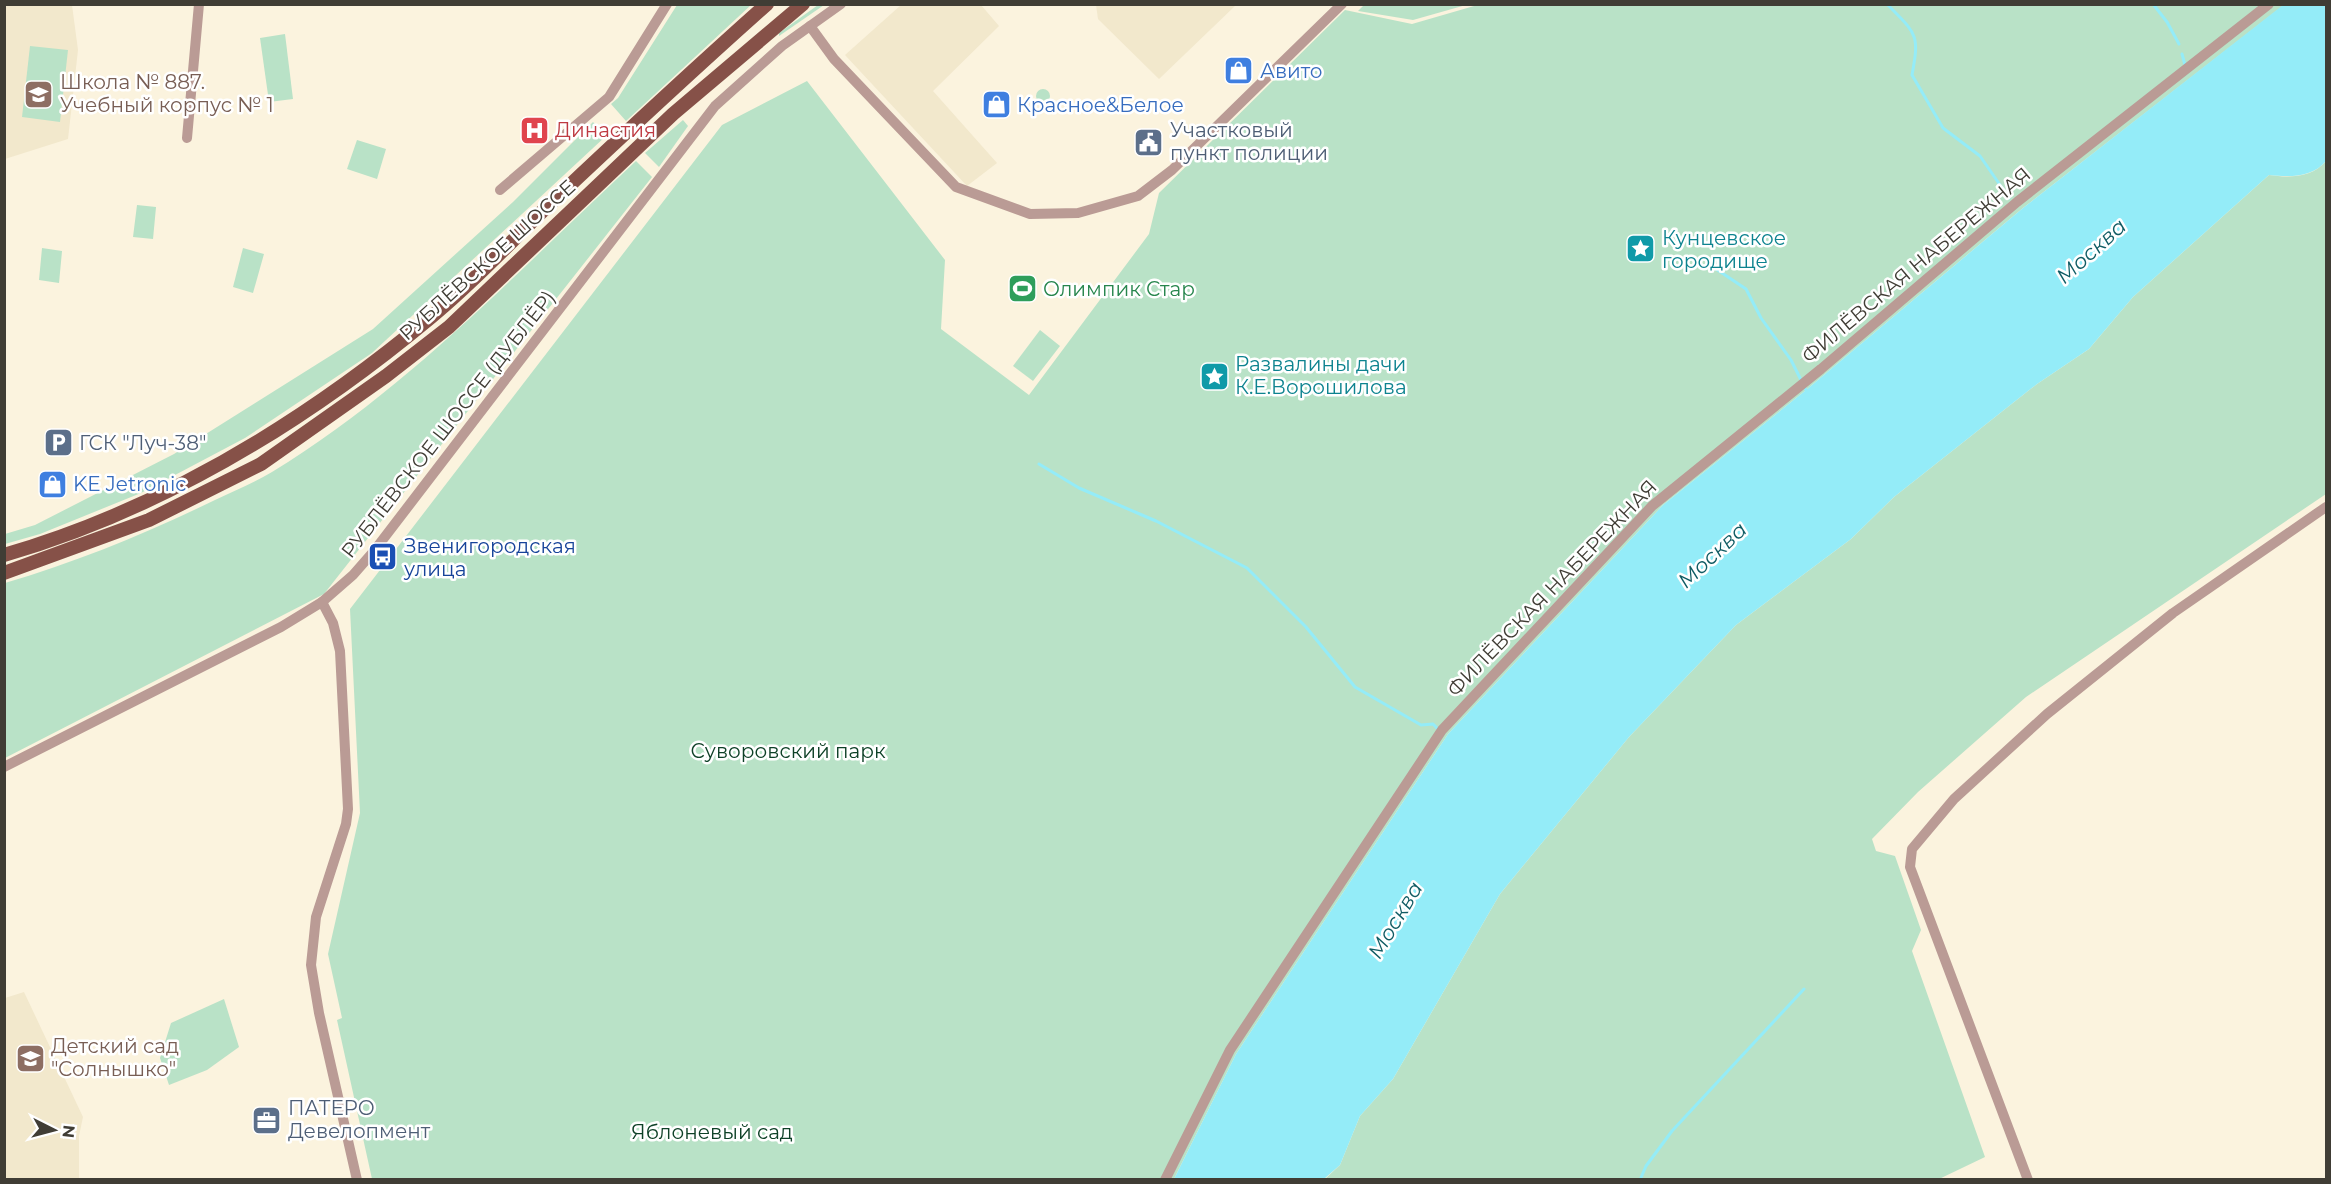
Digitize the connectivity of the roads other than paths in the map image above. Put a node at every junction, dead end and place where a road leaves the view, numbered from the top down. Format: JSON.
{"nodes":[{"id":1,"x":199,"y":4,"type":"edge"},
{"id":2,"x":667,"y":4,"type":"edge"},
{"id":3,"x":766,"y":4,"type":"edge"},
{"id":4,"x":803,"y":4,"type":"edge"},
{"id":5,"x":841,"y":4,"type":"edge"},
{"id":6,"x":1342,"y":4,"type":"edge"},
{"id":7,"x":2269,"y":4,"type":"edge"},
{"id":8,"x":810,"y":26,"type":"junction"},
{"id":9,"x":187,"y":138,"type":"dead end"},
{"id":10,"x":500,"y":190,"type":"dead end"},
{"id":11,"x":2326,"y":507,"type":"edge"},
{"id":12,"x":4,"y":555,"type":"edge"},
{"id":13,"x":4,"y":573,"type":"edge"},
{"id":14,"x":322,"y":602,"type":"junction"},
{"id":15,"x":4,"y":767,"type":"edge"},
{"id":16,"x":357,"y":1179,"type":"edge"},
{"id":17,"x":1165,"y":1179,"type":"edge"},
{"id":18,"x":2028,"y":1179,"type":"edge"}],
"edges":[{"from":1,"to":9,"type":"street"},
{"from":2,"to":10,"type":"street"},
{"from":3,"to":12,"type":"main road","name":"РУБЛЁВСКОЕ ШОССЕ"},
{"from":4,"to":13,"type":"main road","name":"РУБЛЁВСКОЕ ШОССЕ"},
{"from":5,"to":8,"type":"street","name":"РУБЛЁВСКОЕ ШОССЕ (ДУБЛЁР)"},
{"from":6,"to":8,"type":"street"},
{"from":7,"to":17,"type":"street","name":"ФИЛЁВСКАЯ НАБЕРЕЖНАЯ"},
{"from":8,"to":14,"type":"street","name":"РУБЛЁВСКОЕ ШОССЕ (ДУБЛЁР)"},
{"from":11,"to":18,"type":"street"},
{"from":14,"to":15,"type":"street","name":"РУБЛЁВСКОЕ ШОССЕ (ДУБЛЁР)"},
{"from":14,"to":16,"type":"street"}]}
